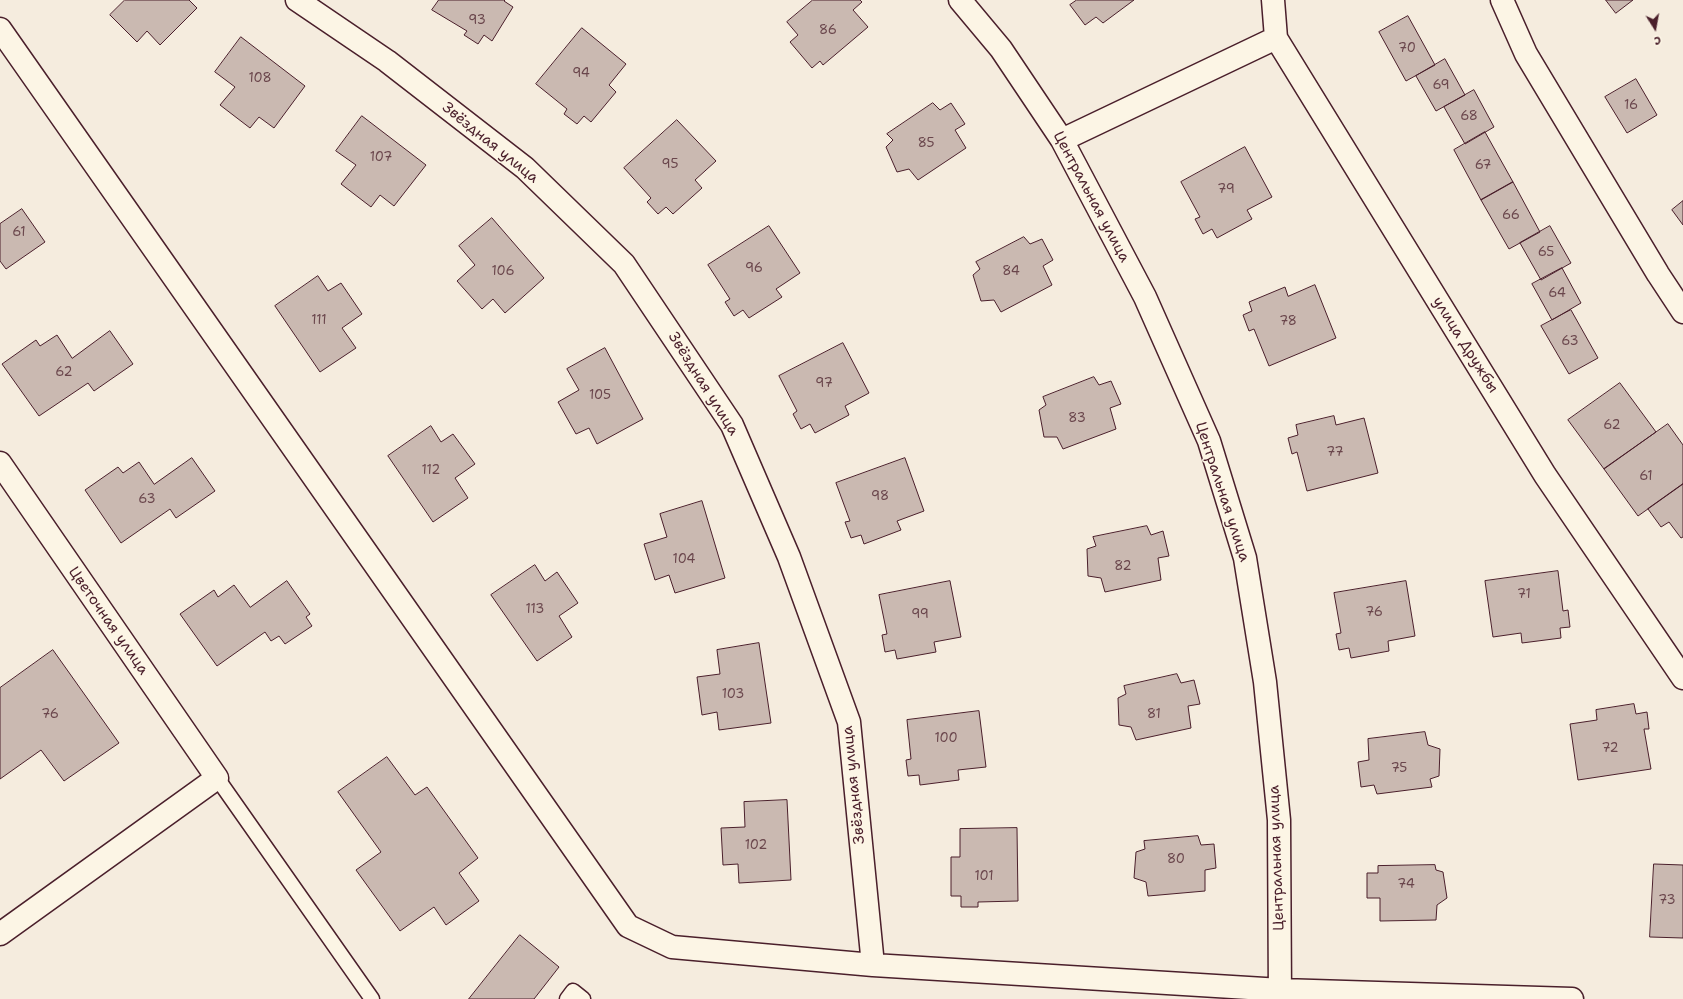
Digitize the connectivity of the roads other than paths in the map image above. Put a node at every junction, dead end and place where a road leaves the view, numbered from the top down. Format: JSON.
{"nodes":[{"id":1,"x":296,"y":0,"type":"edge"},
{"id":2,"x":960,"y":0,"type":"edge"},
{"id":3,"x":1273,"y":0,"type":"edge"},
{"id":4,"x":1502,"y":0,"type":"edge"},
{"id":5,"x":0,"y":29,"type":"edge"},
{"id":6,"x":1276,"y":38,"type":"junction"},
{"id":7,"x":1062,"y":140,"type":"junction"},
{"id":8,"x":1683,"y":312,"type":"edge"},
{"id":9,"x":0,"y":464,"type":"edge"},
{"id":10,"x":1683,"y":678,"type":"edge"},
{"id":11,"x":217,"y":778,"type":"junction"},
{"id":12,"x":0,"y":934,"type":"edge"},
{"id":13,"x":873,"y":965,"type":"junction"},
{"id":14,"x":1280,"y":994,"type":"edge"},
{"id":15,"x":372,"y":999,"type":"edge"},
{"id":16,"x":567,"y":999,"type":"edge"},
{"id":17,"x":583,"y":999,"type":"edge"},
{"id":18,"x":1572,"y":999,"type":"edge"}],
"edges":[{"from":1,"to":13,"type":"street","name":"Звёздная улица"},
{"from":2,"to":7,"type":"street","name":"Центральная улица"},
{"from":3,"to":6,"type":"street","name":"улица Дружбы"},
{"from":4,"to":8,"type":"street"},
{"from":5,"to":13,"type":"street"},
{"from":6,"to":7,"type":"street"},
{"from":6,"to":10,"type":"street","name":"улица Дружбы"},
{"from":7,"to":14,"type":"street","name":"Центральная улица"},
{"from":9,"to":11,"type":"street","name":"Цветочная улица"},
{"from":11,"to":12,"type":"street"},
{"from":11,"to":15,"type":"lane"},
{"from":13,"to":14,"type":"street"},
{"from":14,"to":18,"type":"street"},
{"from":16,"to":17,"type":"lane"}]}
